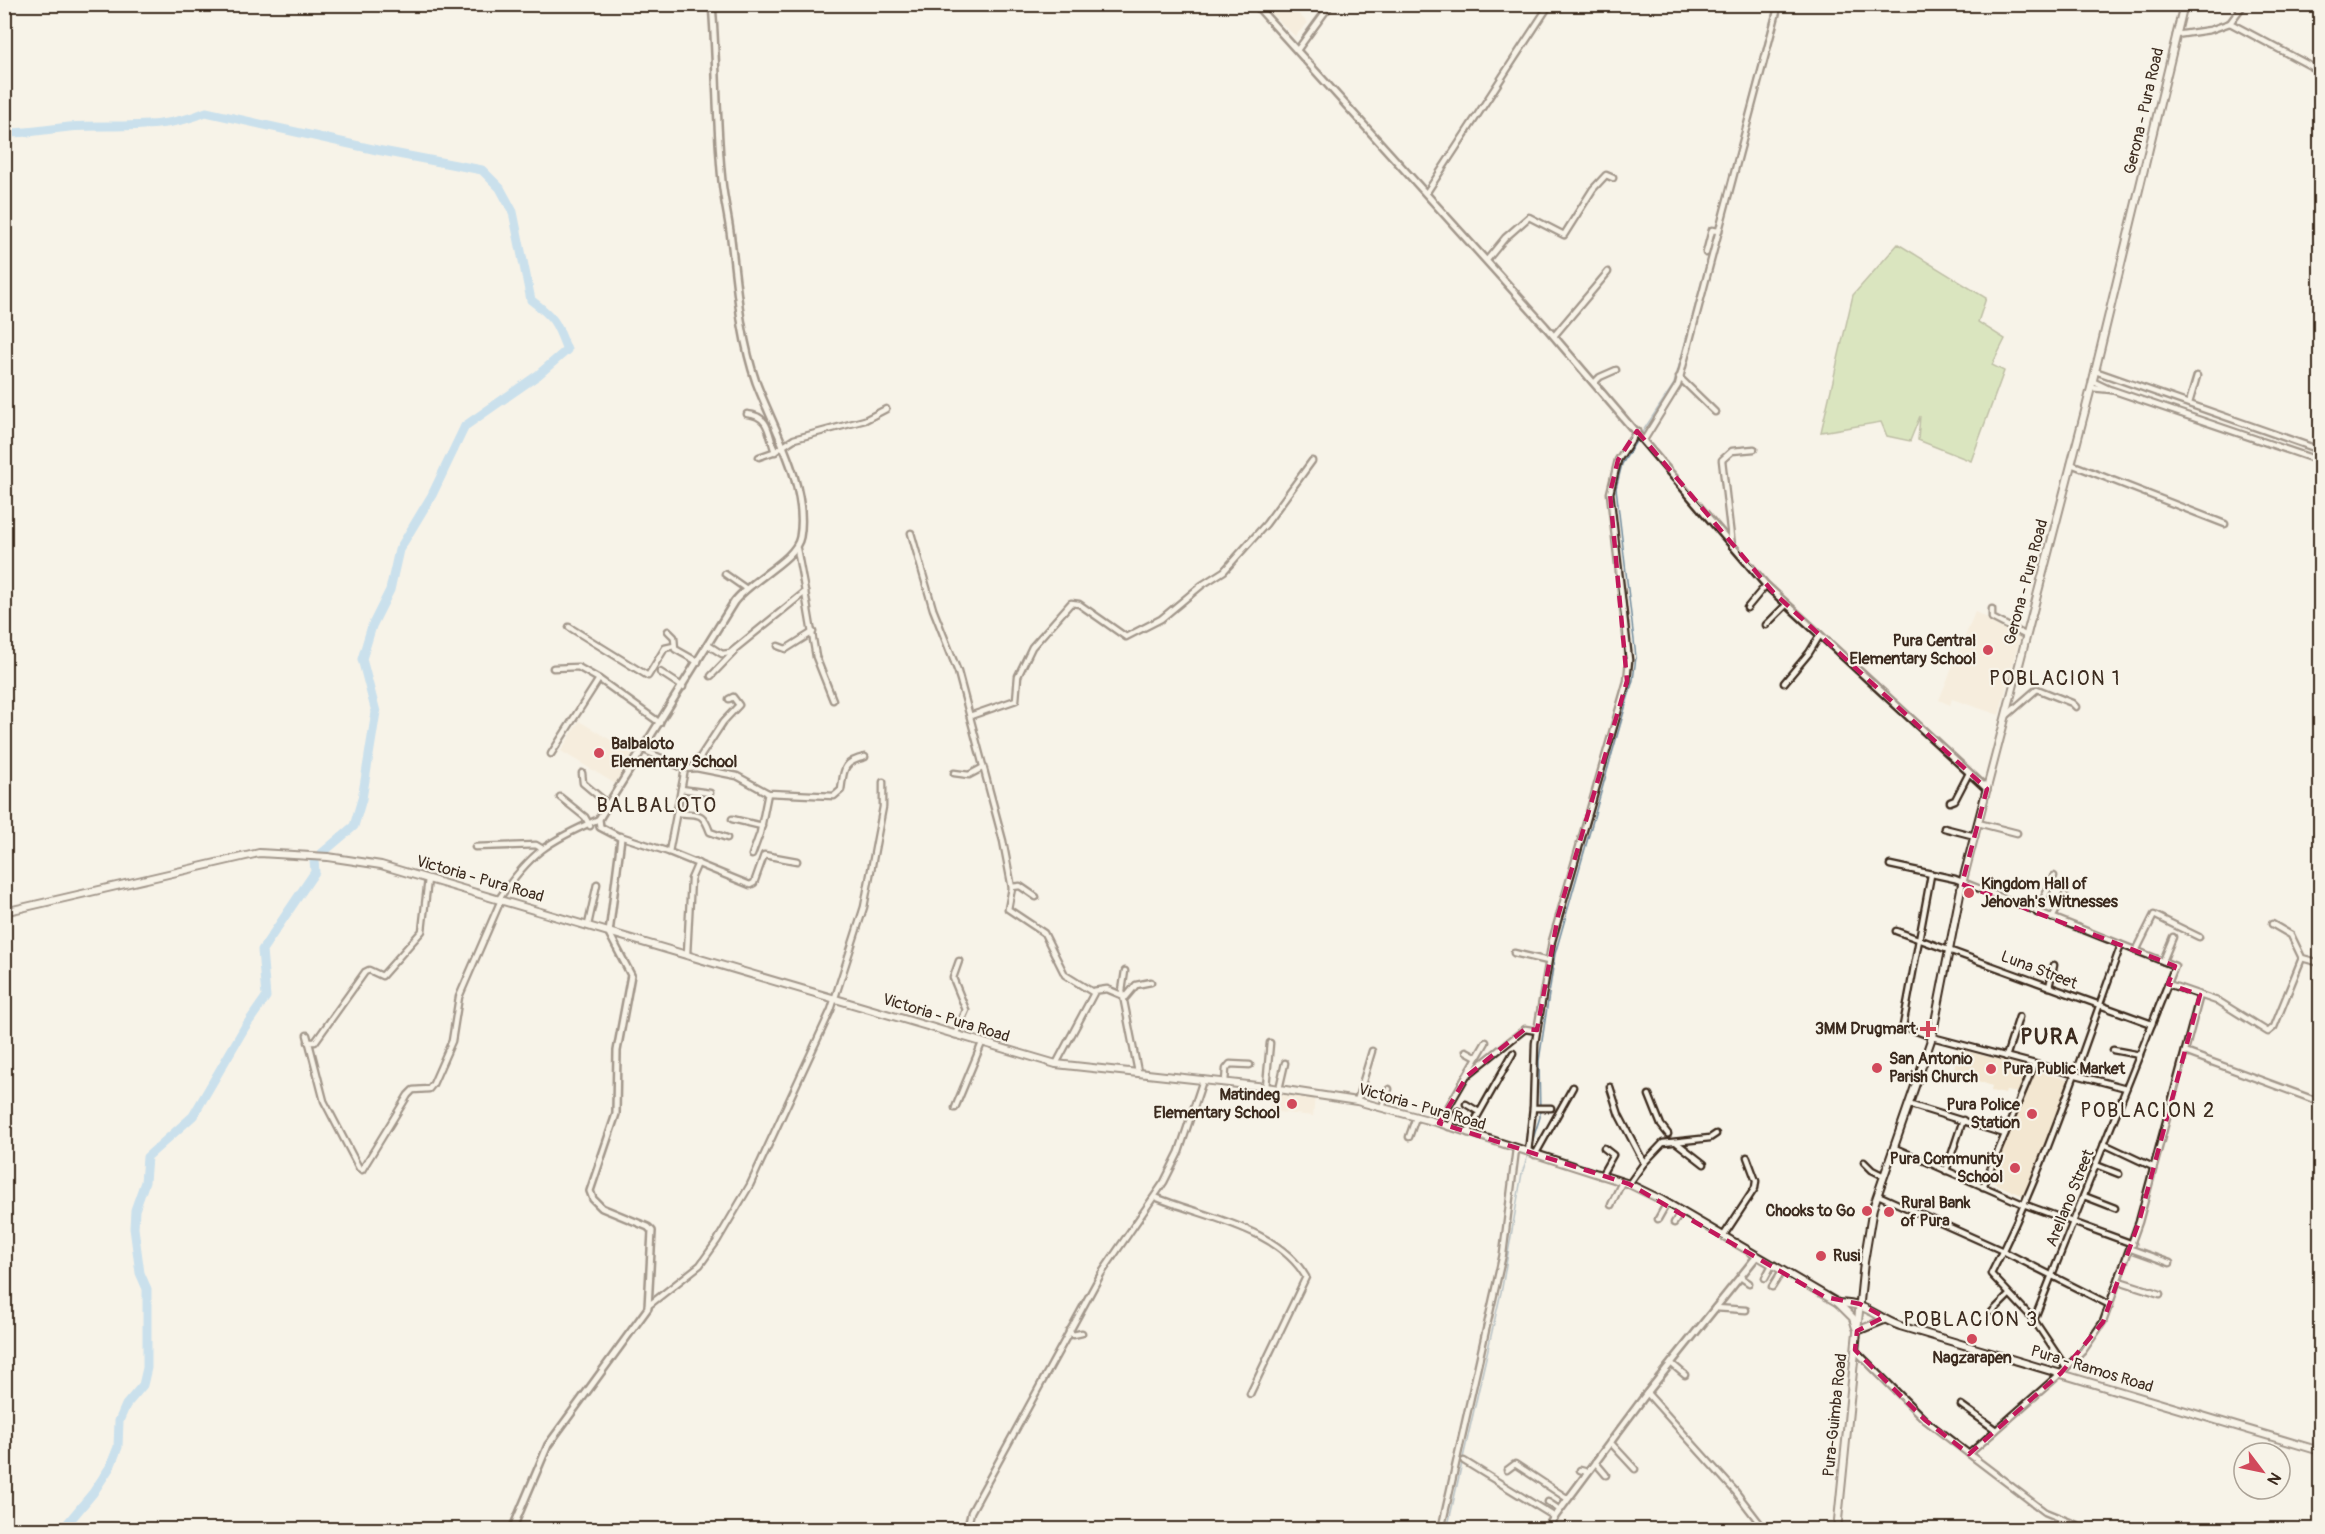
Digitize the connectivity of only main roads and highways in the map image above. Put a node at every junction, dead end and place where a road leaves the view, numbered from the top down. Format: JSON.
{"nodes":[{"id":1,"x":2184,"y":4,"type":"edge"},
{"id":2,"x":4,"y":912,"type":"edge"},
{"id":3,"x":1838,"y":1303,"type":"junction"},
{"id":4,"x":1860,"y":1304,"type":"junction"},
{"id":5,"x":1884,"y":1320,"type":"junction"},
{"id":6,"x":1857,"y":1331,"type":"junction"},
{"id":7,"x":2320,"y":1451,"type":"edge"},
{"id":8,"x":1837,"y":1530,"type":"edge"}],
"edges":[{"from":1,"to":4,"type":"main road","name":"Gerona - Pura Road"},
{"from":2,"to":3,"type":"main road","name":"Victoria - Pura Road"},
{"from":3,"to":4,"type":"main road","name":"Victoria - Pura Road"},
{"from":3,"to":6,"type":"main road"},
{"from":4,"to":5,"type":"main road","name":"Pura - Ramos Road"},
{"from":4,"to":6,"type":"main road","name":"Pura-Guimba Road"},
{"from":5,"to":6,"type":"main road"},
{"from":5,"to":7,"type":"main road","name":"Pura - Ramos Road"},
{"from":6,"to":8,"type":"main road","name":"Pura-Guimba Road"}]}
